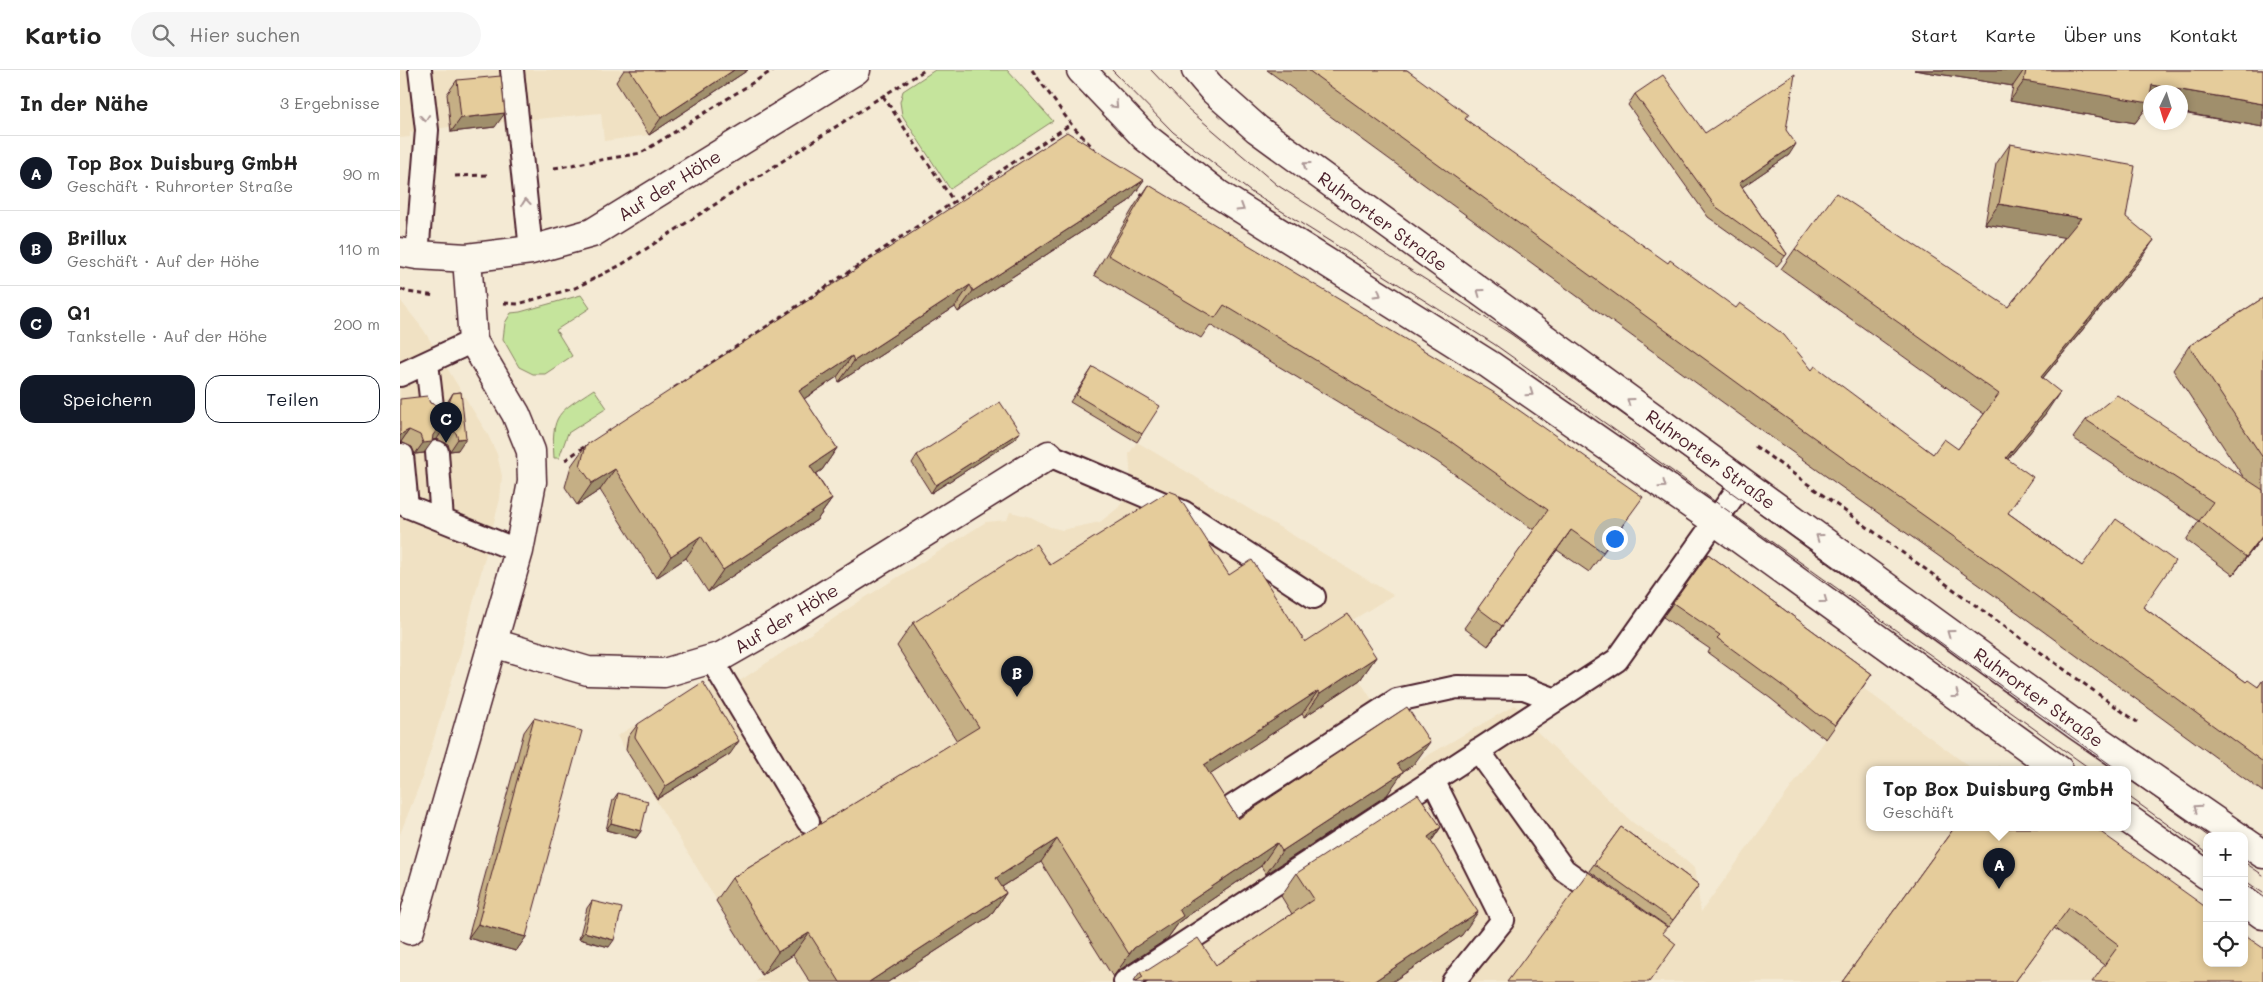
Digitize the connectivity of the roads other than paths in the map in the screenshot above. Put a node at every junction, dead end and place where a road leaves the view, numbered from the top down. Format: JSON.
{"nodes":[{"id":1,"x":420,"y":70,"type":"edge"},
{"id":2,"x":512,"y":70,"type":"edge"},
{"id":3,"x":856,"y":70,"type":"edge"},
{"id":4,"x":1082,"y":70,"type":"edge"},
{"id":5,"x":1196,"y":70,"type":"edge"},
{"id":6,"x":531,"y":250,"type":"junction"},
{"id":7,"x":409,"y":253,"type":"edge"},
{"id":8,"x":467,"y":258,"type":"junction"},
{"id":9,"x":473,"y":341,"type":"junction"},
{"id":10,"x":427,"y":363,"type":"junction"},
{"id":11,"x":400,"y":375,"type":"edge"},
{"id":12,"x":432,"y":406,"type":"edge"},
{"id":13,"x":437,"y":452,"type":"dead end"},
{"id":14,"x":402,"y":455,"type":"dead end"},
{"id":15,"x":1049,"y":455,"type":"joint"},
{"id":16,"x":1743,"y":482,"type":"junction"},
{"id":17,"x":442,"y":520,"type":"junction"},
{"id":18,"x":1715,"y":521,"type":"junction"},
{"id":19,"x":519,"y":551,"type":"junction"},
{"id":20,"x":1314,"y":597,"type":"dead end"},
{"id":21,"x":493,"y":643,"type":"junction"},
{"id":22,"x":711,"y":659,"type":"junction"},
{"id":23,"x":1556,"y":700,"type":"junction"},
{"id":24,"x":1478,"y":750,"type":"junction"},
{"id":25,"x":2053,"y":766,"type":"edge"},
{"id":26,"x":1433,"y":780,"type":"junction"},
{"id":27,"x":1221,"y":814,"type":"edge"},
{"id":28,"x":808,"y":821,"type":"dead end"},
{"id":29,"x":2131,"y":821,"type":"edge"},
{"id":30,"x":2231,"y":832,"type":"edge"},
{"id":31,"x":2248,"y":844,"type":"edge"},
{"id":32,"x":2263,"y":854,"type":"edge"},
{"id":33,"x":2203,"y":872,"type":"edge"},
{"id":34,"x":2248,"y":905,"type":"edge"},
{"id":35,"x":1626,"y":914,"type":"edge"},
{"id":36,"x":2263,"y":915,"type":"edge"},
{"id":37,"x":410,"y":930,"type":"dead end"},
{"id":38,"x":1125,"y":982,"type":"edge"},
{"id":39,"x":1453,"y":982,"type":"edge"}],
"edges":[{"from":1,"to":7,"type":"lane","one_way":true},
{"from":6,"to":2,"type":"lane","one_way":true},
{"from":3,"to":6,"type":"main road","name":"Auf der Höhe"},
{"from":4,"to":18,"type":"main road","one_way":true},
{"from":16,"to":5,"type":"main road","name":"Ruhrorter Straße","one_way":true},
{"from":6,"to":8,"type":"main road","name":"Auf der Höhe"},
{"from":7,"to":8,"type":"main road","name":"Auf der Höhe"},
{"from":8,"to":9,"type":"main road"},
{"from":9,"to":10,"type":"lane"},
{"from":9,"to":19,"type":"main road"},
{"from":10,"to":11,"type":"lane"},
{"from":10,"to":12,"type":"lane"},
{"from":13,"to":17,"type":"lane"},
{"from":14,"to":17,"type":"lane"},
{"from":15,"to":20,"type":"lane"},
{"from":15,"to":22,"type":"main road","name":"Auf der Höhe"},
{"from":16,"to":18,"type":"lane"},
{"from":30,"to":16,"type":"main road","name":"Ruhrorter Straße","one_way":true},
{"from":17,"to":19,"type":"lane"},
{"from":18,"to":23,"type":"lane"},
{"from":18,"to":25,"type":"main road","one_way":true},
{"from":19,"to":21,"type":"main road"},
{"from":21,"to":22,"type":"main road","name":"Auf der Höhe"},
{"from":21,"to":37,"type":"main road"},
{"from":22,"to":28,"type":"lane"},
{"from":23,"to":24,"type":"lane"},
{"from":23,"to":27,"type":"lane"},
{"from":24,"to":26,"type":"lane"},
{"from":24,"to":35,"type":"lane"},
{"from":26,"to":38,"type":"lane"},
{"from":26,"to":39,"type":"lane"},
{"from":29,"to":33,"type":"main road"},
{"from":31,"to":32,"type":"main road"},
{"from":34,"to":36,"type":"main road"}]}
